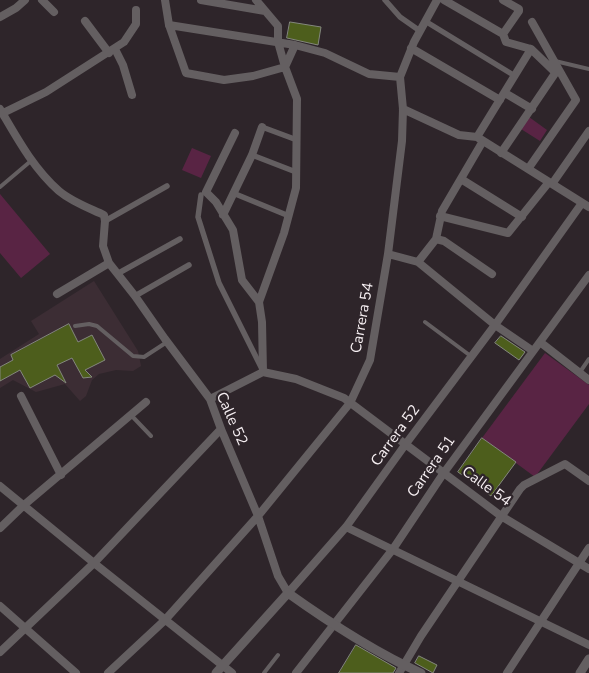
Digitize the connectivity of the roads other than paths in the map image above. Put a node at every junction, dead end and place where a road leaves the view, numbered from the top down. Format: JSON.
{"nodes":[{"id":1,"x":25,"y":0,"type":"edge"},
{"id":2,"x":42,"y":0,"type":"edge"},
{"id":3,"x":165,"y":0,"type":"edge"},
{"id":4,"x":201,"y":0,"type":"edge"},
{"id":5,"x":256,"y":0,"type":"edge"},
{"id":6,"x":385,"y":0,"type":"edge"},
{"id":7,"x":437,"y":0,"type":"edge"},
{"id":8,"x":444,"y":0,"type":"edge"},
{"id":9,"x":503,"y":0,"type":"edge"},
{"id":10,"x":136,"y":10,"type":"dead end"},
{"id":11,"x":265,"y":11,"type":"junction"},
{"id":12,"x":54,"y":12,"type":"dead end"},
{"id":13,"x":0,"y":17,"type":"edge"},
{"id":14,"x":85,"y":21,"type":"dead end"},
{"id":15,"x":425,"y":21,"type":"junction"},
{"id":16,"x":532,"y":22,"type":"dead end"},
{"id":17,"x":169,"y":25,"type":"junction"},
{"id":18,"x":420,"y":32,"type":"junction"},
{"id":19,"x":503,"y":34,"type":"junction"},
{"id":20,"x":278,"y":42,"type":"junction"},
{"id":21,"x":295,"y":45,"type":"junction"},
{"id":22,"x":412,"y":48,"type":"junction"},
{"id":23,"x":531,"y":50,"type":"junction"},
{"id":24,"x":112,"y":51,"type":"junction"},
{"id":25,"x":284,"y":67,"type":"junction"},
{"id":26,"x":556,"y":68,"type":"junction"},
{"id":27,"x":589,"y":69,"type":"edge"},
{"id":28,"x":515,"y":76,"type":"junction"},
{"id":29,"x":400,"y":77,"type":"junction"},
{"id":30,"x":505,"y":93,"type":"junction"},
{"id":31,"x":132,"y":95,"type":"dead end"},
{"id":32,"x":500,"y":100,"type":"junction"},
{"id":33,"x":403,"y":109,"type":"junction"},
{"id":34,"x":532,"y":109,"type":"junction"},
{"id":35,"x":1,"y":111,"type":"edge"},
{"id":36,"x":262,"y":127,"type":"joint"},
{"id":37,"x":589,"y":131,"type":"edge"},
{"id":38,"x":235,"y":133,"type":"dead end"},
{"id":39,"x":480,"y":139,"type":"junction"},
{"id":40,"x":297,"y":140,"type":"junction"},
{"id":41,"x":502,"y":153,"type":"junction"},
{"id":42,"x":252,"y":155,"type":"junction"},
{"id":43,"x":32,"y":160,"type":"junction"},
{"id":44,"x":528,"y":169,"type":"junction"},
{"id":45,"x":296,"y":172,"type":"junction"},
{"id":46,"x":461,"y":179,"type":"junction"},
{"id":47,"x":550,"y":183,"type":"junction"},
{"id":48,"x":167,"y":186,"type":"dead end"},
{"id":49,"x":0,"y":187,"type":"edge"},
{"id":50,"x":203,"y":193,"type":"junction"},
{"id":51,"x":234,"y":193,"type":"junction"},
{"id":52,"x":586,"y":205,"type":"edge"},
{"id":53,"x":223,"y":215,"type":"junction"},
{"id":54,"x":289,"y":216,"type":"junction"},
{"id":55,"x":440,"y":216,"type":"junction"},
{"id":56,"x":522,"y":217,"type":"junction"},
{"id":57,"x":105,"y":221,"type":"junction"},
{"id":58,"x":436,"y":238,"type":"junction"},
{"id":59,"x":180,"y":239,"type":"dead end"},
{"id":60,"x":388,"y":254,"type":"junction"},
{"id":61,"x":418,"y":262,"type":"junction"},
{"id":62,"x":109,"y":263,"type":"junction"},
{"id":63,"x":189,"y":265,"type":"dead end"},
{"id":64,"x":117,"y":274,"type":"junction"},
{"id":65,"x":492,"y":274,"type":"dead end"},
{"id":66,"x":589,"y":275,"type":"edge"},
{"id":67,"x":57,"y":294,"type":"dead end"},
{"id":68,"x":135,"y":296,"type":"junction"},
{"id":69,"x":258,"y":302,"type":"junction"},
{"id":70,"x":425,"y":322,"type":"dead end"},
{"id":71,"x":496,"y":325,"type":"junction"},
{"id":72,"x":75,"y":326,"type":"dead end"},
{"id":73,"x":167,"y":342,"type":"junction"},
{"id":74,"x":540,"y":342,"type":"junction"},
{"id":75,"x":534,"y":351,"type":"junction"},
{"id":76,"x":472,"y":357,"type":"junction"},
{"id":77,"x":589,"y":359,"type":"edge"},
{"id":78,"x":263,"y":372,"type":"junction"},
{"id":79,"x":580,"y":372,"type":"junction"},
{"id":80,"x":589,"y":380,"type":"edge"},
{"id":81,"x":21,"y":396,"type":"dead end"},
{"id":82,"x":210,"y":399,"type":"junction"},
{"id":83,"x":146,"y":402,"type":"dead end"},
{"id":84,"x":350,"y":403,"type":"junction"},
{"id":85,"x":130,"y":414,"type":"junction"},
{"id":86,"x":221,"y":429,"type":"junction"},
{"id":87,"x":151,"y":436,"type":"dead end"},
{"id":88,"x":405,"y":446,"type":"junction"},
{"id":89,"x":444,"y":474,"type":"junction"},
{"id":90,"x":61,"y":475,"type":"junction"},
{"id":91,"x":589,"y":481,"type":"edge"},
{"id":92,"x":0,"y":486,"type":"edge"},
{"id":93,"x":24,"y":504,"type":"junction"},
{"id":94,"x":258,"y":516,"type":"junction"},
{"id":95,"x":501,"y":516,"type":"junction"},
{"id":96,"x":346,"y":527,"type":"junction"},
{"id":97,"x":0,"y":528,"type":"edge"},
{"id":98,"x":589,"y":548,"type":"edge"},
{"id":99,"x":393,"y":549,"type":"junction"},
{"id":100,"x":580,"y":562,"type":"junction"},
{"id":101,"x":94,"y":564,"type":"junction"},
{"id":102,"x":589,"y":569,"type":"edge"},
{"id":103,"x":459,"y":582,"type":"junction"},
{"id":104,"x":288,"y":593,"type":"junction"},
{"id":105,"x":0,"y":606,"type":"edge"},
{"id":106,"x":165,"y":620,"type":"junction"},
{"id":107,"x":541,"y":622,"type":"junction"},
{"id":108,"x":333,"y":625,"type":"junction"},
{"id":109,"x":26,"y":629,"type":"junction"},
{"id":110,"x":589,"y":645,"type":"edge"},
{"id":111,"x":0,"y":652,"type":"edge"},
{"id":112,"x":278,"y":655,"type":"dead end"},
{"id":113,"x":589,"y":658,"type":"edge"},
{"id":114,"x":223,"y":666,"type":"junction"},
{"id":115,"x":401,"y":669,"type":"edge"},
{"id":116,"x":76,"y":673,"type":"edge"},
{"id":117,"x":108,"y":673,"type":"edge"},
{"id":118,"x":216,"y":673,"type":"edge"},
{"id":119,"x":232,"y":673,"type":"edge"},
{"id":120,"x":264,"y":673,"type":"edge"},
{"id":121,"x":296,"y":673,"type":"edge"},
{"id":122,"x":421,"y":673,"type":"edge"},
{"id":123,"x":507,"y":673,"type":"edge"},
{"id":124,"x":580,"y":673,"type":"edge"}],
"edges":[{"from":1,"to":13,"type":"street"},
{"from":2,"to":12,"type":"street"},
{"from":3,"to":17,"type":"street"},
{"from":4,"to":11,"type":"street"},
{"from":5,"to":11,"type":"street"},
{"from":6,"to":18,"type":"street"},
{"from":7,"to":15,"type":"street","name":"Carrera 54"},
{"from":8,"to":19,"type":"street"},
{"from":9,"to":19,"type":"street"},
{"from":10,"to":24,"type":"street"},
{"from":11,"to":20,"type":"street"},
{"from":14,"to":24,"type":"street"},
{"from":15,"to":18,"type":"street","name":"Carrera 54"},
{"from":15,"to":28,"type":"street"},
{"from":16,"to":26,"type":"street"},
{"from":17,"to":20,"type":"street"},
{"from":17,"to":25,"type":"street"},
{"from":18,"to":22,"type":"street","name":"Carrera 54"},
{"from":19,"to":23,"type":"street"},
{"from":20,"to":21,"type":"street"},
{"from":20,"to":25,"type":"street"},
{"from":21,"to":25,"type":"street"},
{"from":21,"to":29,"type":"street"},
{"from":22,"to":29,"type":"street","name":"Carrera 54"},
{"from":22,"to":32,"type":"street"},
{"from":23,"to":26,"type":"street"},
{"from":23,"to":28,"type":"street"},
{"from":24,"to":31,"type":"street"},
{"from":24,"to":35,"type":"street"},
{"from":25,"to":40,"type":"street"},
{"from":26,"to":27,"type":"lane"},
{"from":26,"to":34,"type":"street"},
{"from":26,"to":44,"type":"street"},
{"from":28,"to":30,"type":"street"},
{"from":29,"to":33,"type":"street","name":"Carrera 54"},
{"from":30,"to":32,"type":"street"},
{"from":30,"to":34,"type":"street"},
{"from":32,"to":39,"type":"street"},
{"from":33,"to":39,"type":"street"},
{"from":33,"to":60,"type":"street","name":"Carrera 54"},
{"from":34,"to":41,"type":"street"},
{"from":35,"to":43,"type":"street"},
{"from":36,"to":40,"type":"street"},
{"from":36,"to":42,"type":"street"},
{"from":37,"to":47,"type":"street"},
{"from":38,"to":50,"type":"street"},
{"from":39,"to":41,"type":"street"},
{"from":39,"to":46,"type":"street"},
{"from":40,"to":45,"type":"street"},
{"from":41,"to":44,"type":"street"},
{"from":42,"to":45,"type":"street"},
{"from":42,"to":51,"type":"street"},
{"from":43,"to":49,"type":"lane"},
{"from":43,"to":57,"type":"street"},
{"from":44,"to":47,"type":"street"},
{"from":45,"to":54,"type":"street"},
{"from":46,"to":55,"type":"street"},
{"from":46,"to":56,"type":"street"},
{"from":47,"to":52,"type":"street"},
{"from":47,"to":56,"type":"street"},
{"from":48,"to":57,"type":"street"},
{"from":50,"to":53,"type":"street"},
{"from":50,"to":78,"type":"street"},
{"from":51,"to":53,"type":"street"},
{"from":51,"to":54,"type":"street"},
{"from":52,"to":71,"type":"street","name":"Carrera 52"},
{"from":53,"to":69,"type":"street"},
{"from":54,"to":69,"type":"street"},
{"from":55,"to":56,"type":"street"},
{"from":55,"to":58,"type":"street"},
{"from":57,"to":62,"type":"street","name":"Calle 52"},
{"from":58,"to":61,"type":"street"},
{"from":58,"to":65,"type":"street"},
{"from":59,"to":64,"type":"street"},
{"from":60,"to":61,"type":"street"},
{"from":60,"to":84,"type":"street","name":"Carrera 54"},
{"from":61,"to":71,"type":"street"},
{"from":62,"to":64,"type":"street","name":"Calle 52"},
{"from":62,"to":67,"type":"street"},
{"from":63,"to":68,"type":"street"},
{"from":64,"to":68,"type":"street","name":"Calle 52"},
{"from":66,"to":74,"type":"street","name":"Carrera 51"},
{"from":68,"to":73,"type":"street","name":"Calle 52"},
{"from":69,"to":78,"type":"street"},
{"from":70,"to":76,"type":"lane"},
{"from":71,"to":75,"type":"street"},
{"from":71,"to":76,"type":"street","name":"Carrera 52"},
{"from":72,"to":73,"type":"lane"},
{"from":73,"to":82,"type":"street","name":"Calle 52"},
{"from":74,"to":75,"type":"street","name":"Carrera 51"},
{"from":74,"to":79,"type":"street"},
{"from":75,"to":89,"type":"street","name":"Carrera 51"},
{"from":76,"to":88,"type":"street","name":"Carrera 52"},
{"from":77,"to":79,"type":"lane"},
{"from":78,"to":82,"type":"street"},
{"from":78,"to":84,"type":"street","name":"Calle 54"},
{"from":79,"to":80,"type":"street"},
{"from":81,"to":90,"type":"street"},
{"from":82,"to":86,"type":"street","name":"Calle 52"},
{"from":83,"to":85,"type":"street"},
{"from":84,"to":88,"type":"street","name":"Calle 54"},
{"from":84,"to":94,"type":"street","name":"Carrera 54"},
{"from":85,"to":87,"type":"lane"},
{"from":85,"to":90,"type":"street"},
{"from":86,"to":94,"type":"street","name":"Calle 52"},
{"from":86,"to":101,"type":"street"},
{"from":88,"to":89,"type":"street","name":"Calle 54"},
{"from":88,"to":96,"type":"street","name":"Carrera 52"},
{"from":89,"to":95,"type":"street","name":"Calle 54"},
{"from":89,"to":99,"type":"street","name":"Carrera 51"},
{"from":90,"to":93,"type":"street"},
{"from":91,"to":95,"type":"street"},
{"from":92,"to":93,"type":"street"},
{"from":93,"to":97,"type":"street"},
{"from":93,"to":101,"type":"street"},
{"from":94,"to":104,"type":"street","name":"Calle 52"},
{"from":94,"to":106,"type":"street","name":"Carrera 54"},
{"from":95,"to":100,"type":"street","name":"Calle 54"},
{"from":95,"to":103,"type":"street"},
{"from":96,"to":99,"type":"street"},
{"from":96,"to":104,"type":"street","name":"Carrera 52"},
{"from":98,"to":100,"type":"street"},
{"from":99,"to":103,"type":"street"},
{"from":99,"to":108,"type":"street","name":"Carrera 51"},
{"from":100,"to":102,"type":"street","name":"Calle 54"},
{"from":100,"to":107,"type":"street"},
{"from":101,"to":106,"type":"street"},
{"from":101,"to":109,"type":"street"},
{"from":103,"to":107,"type":"street"},
{"from":103,"to":115,"type":"street"},
{"from":104,"to":108,"type":"street","name":"Calle 52"},
{"from":104,"to":114,"type":"street","name":"Carrera 52"},
{"from":105,"to":109,"type":"street"},
{"from":106,"to":114,"type":"street"},
{"from":106,"to":117,"type":"street","name":"Carrera 54"},
{"from":107,"to":110,"type":"street"},
{"from":107,"to":123,"type":"street"},
{"from":108,"to":115,"type":"street","name":"Calle 52"},
{"from":108,"to":121,"type":"street","name":"Carrera 51"},
{"from":109,"to":111,"type":"street"},
{"from":109,"to":116,"type":"street"},
{"from":112,"to":120,"type":"lane"},
{"from":113,"to":124,"type":"street"},
{"from":114,"to":118,"type":"street","name":"Carrera 52"},
{"from":114,"to":119,"type":"street"},
{"from":115,"to":122,"type":"street","name":"Calle 52"}]}
